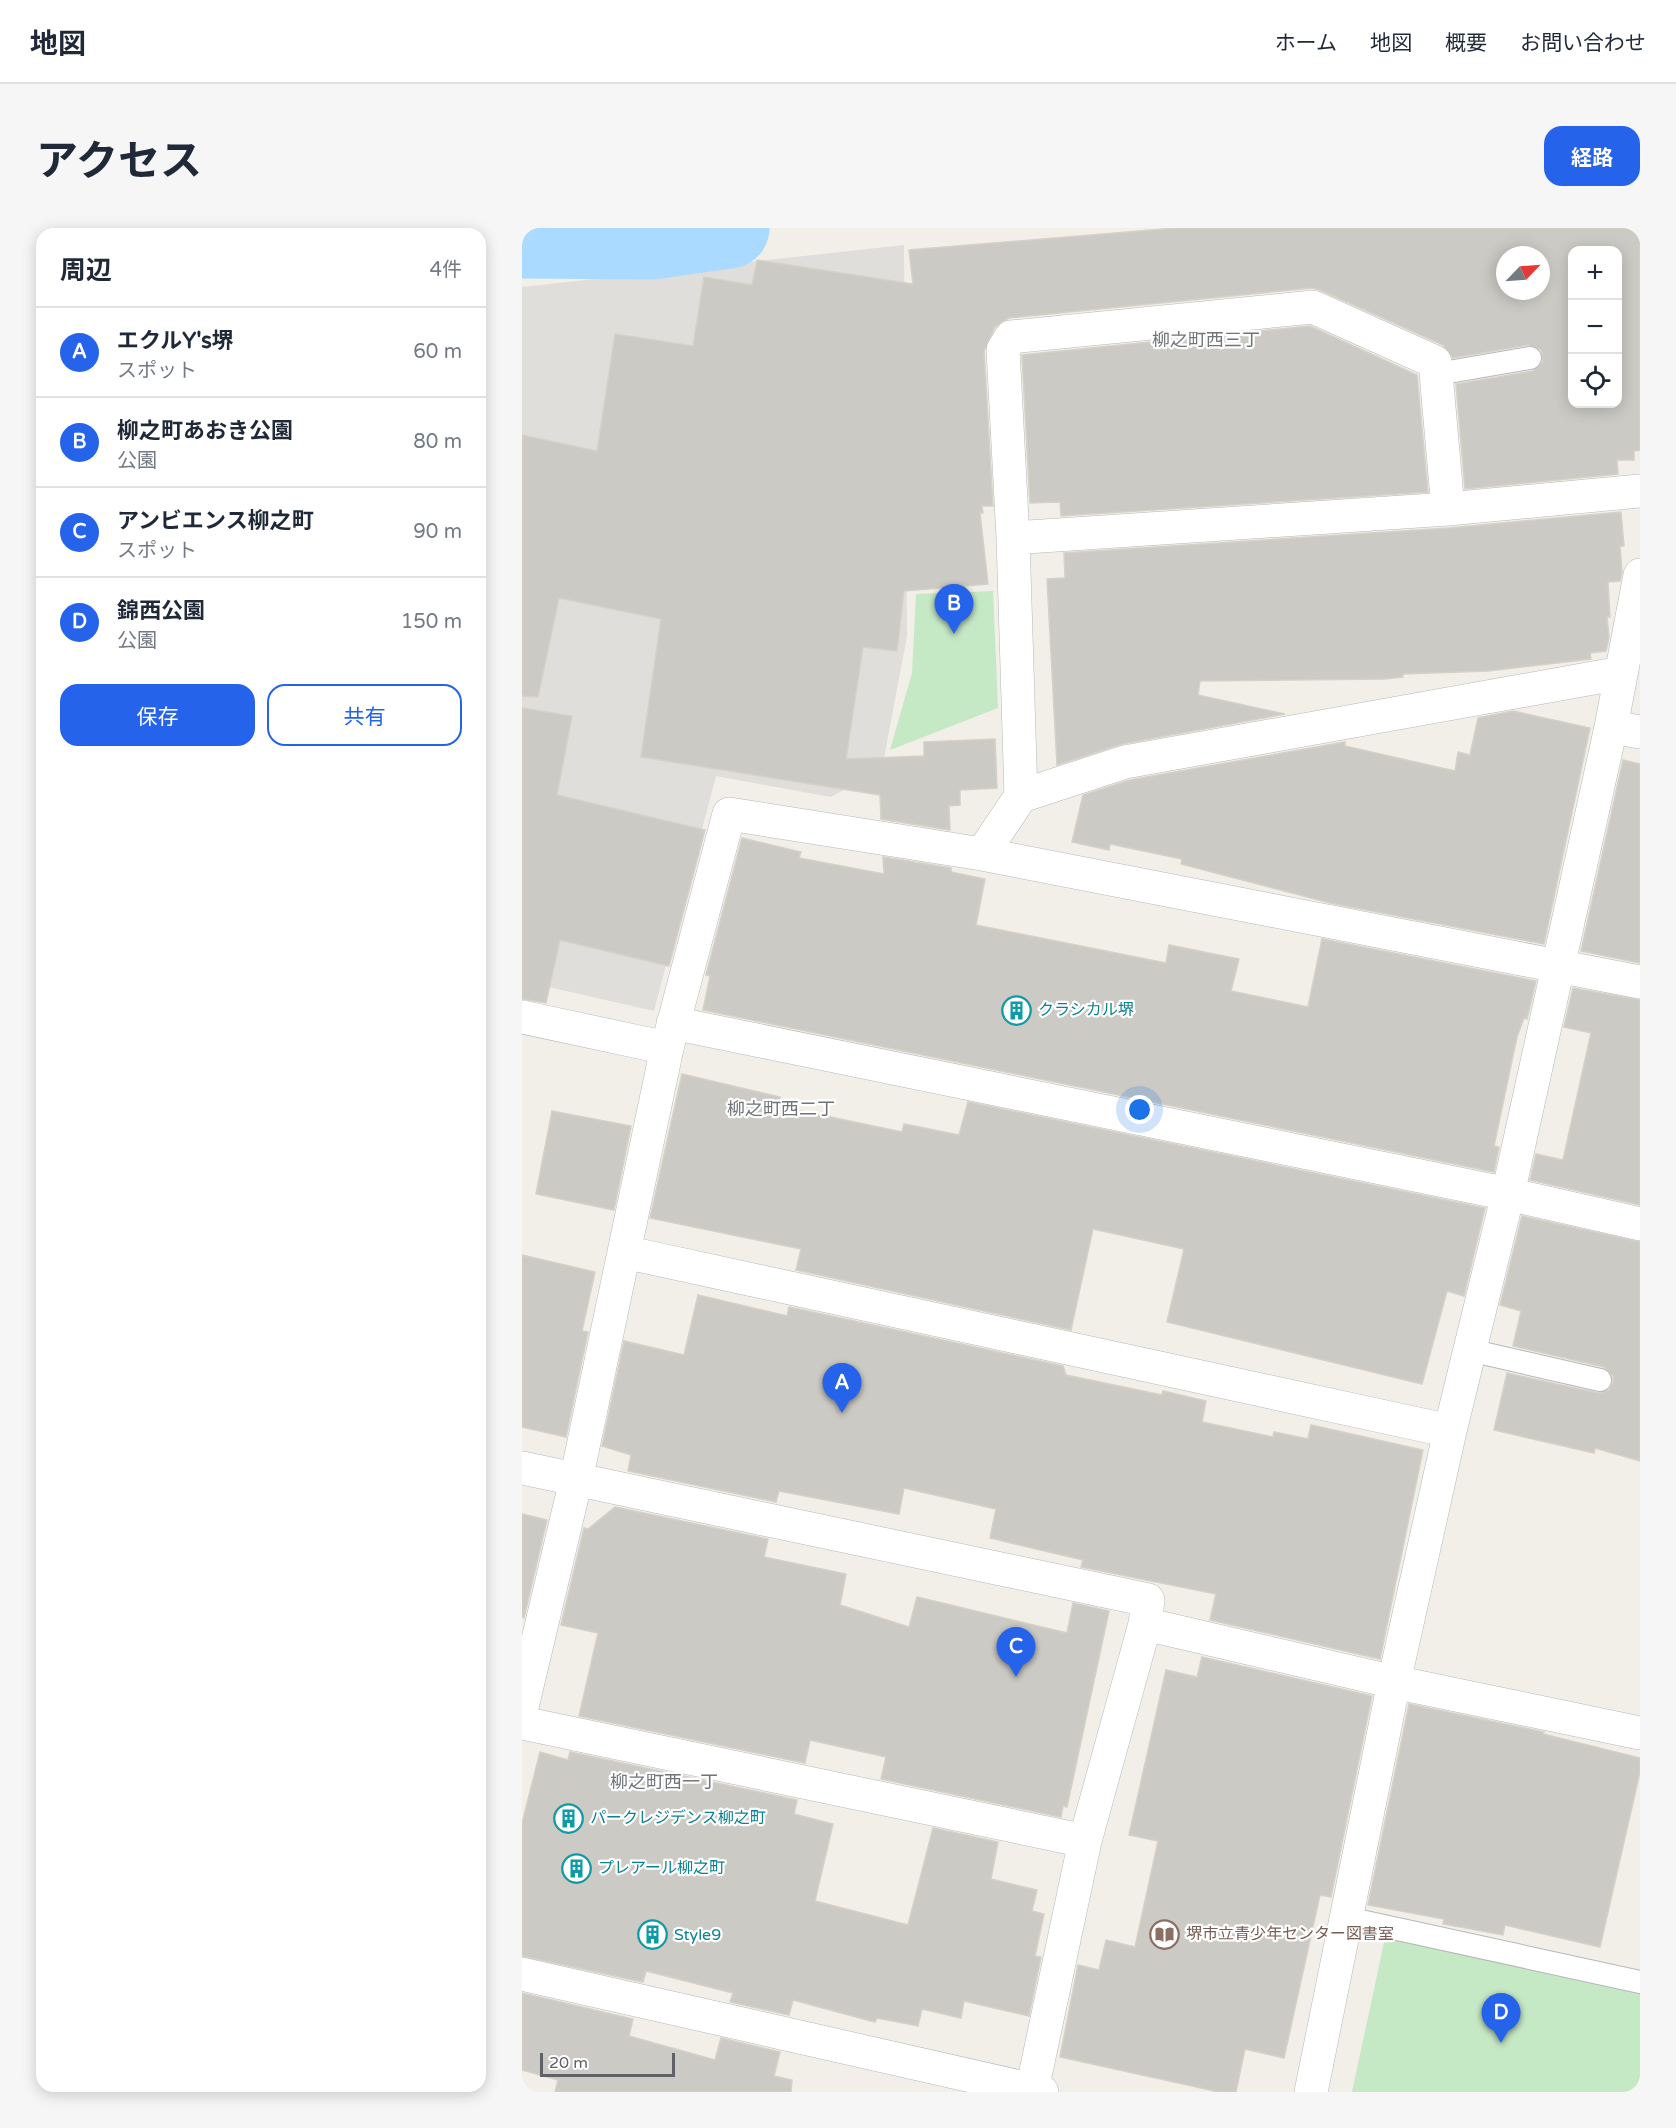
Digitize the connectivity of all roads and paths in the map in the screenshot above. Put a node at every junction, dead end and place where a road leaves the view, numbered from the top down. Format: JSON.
{"nodes":[{"id":1,"x":1530,"y":358,"type":"dead end"},
{"id":2,"x":1437,"y":374,"type":"junction"},
{"id":3,"x":1640,"y":491,"type":"edge"},
{"id":4,"x":1448,"y":509,"type":"junction"},
{"id":5,"x":1013,"y":538,"type":"junction"},
{"id":6,"x":1640,"y":575,"type":"edge"},
{"id":7,"x":1621,"y":673,"type":"junction"},
{"id":8,"x":1625,"y":730,"type":"edge"},
{"id":9,"x":1021,"y":796,"type":"junction"},
{"id":10,"x":982,"y":854,"type":"junction"},
{"id":11,"x":1558,"y":965,"type":"junction"},
{"id":12,"x":1640,"y":982,"type":"edge"},
{"id":13,"x":522,"y":1017,"type":"edge"},
{"id":14,"x":670,"y":1036,"type":"junction"},
{"id":15,"x":1508,"y":1194,"type":"junction"},
{"id":16,"x":1640,"y":1224,"type":"edge"},
{"id":17,"x":624,"y":1252,"type":"junction"},
{"id":18,"x":1469,"y":1350,"type":"junction"},
{"id":19,"x":1600,"y":1380,"type":"dead end"},
{"id":20,"x":1450,"y":1431,"type":"junction"},
{"id":21,"x":522,"y":1468,"type":"edge"},
{"id":22,"x":576,"y":1480,"type":"junction"},
{"id":23,"x":1145,"y":1624,"type":"junction"},
{"id":24,"x":1394,"y":1682,"type":"junction"},
{"id":25,"x":522,"y":1707,"type":"edge"},
{"id":26,"x":522,"y":1723,"type":"edge"},
{"id":27,"x":1640,"y":1733,"type":"edge"},
{"id":28,"x":1085,"y":1841,"type":"junction"},
{"id":29,"x":1347,"y":1918,"type":"junction"},
{"id":30,"x":522,"y":1974,"type":"edge"},
{"id":31,"x":1640,"y":1982,"type":"edge"},
{"id":32,"x":1037,"y":2091,"type":"edge"},
{"id":33,"x":1311,"y":2092,"type":"edge"}],
"edges":[{"from":1,"to":2,"type":"lane"},
{"from":2,"to":4,"type":"street"},
{"from":2,"to":5,"type":"street"},
{"from":3,"to":4,"type":"street"},
{"from":4,"to":5,"type":"street"},
{"from":5,"to":9,"type":"street"},
{"from":6,"to":7,"type":"street"},
{"from":7,"to":8,"type":"street"},
{"from":7,"to":9,"type":"street"},
{"from":8,"to":11,"type":"street"},
{"from":9,"to":10,"type":"street"},
{"from":10,"to":11,"type":"street"},
{"from":10,"to":14,"type":"street"},
{"from":11,"to":12,"type":"street"},
{"from":11,"to":15,"type":"street"},
{"from":13,"to":14,"type":"street"},
{"from":14,"to":15,"type":"street"},
{"from":14,"to":17,"type":"street"},
{"from":15,"to":16,"type":"street"},
{"from":15,"to":18,"type":"street"},
{"from":17,"to":20,"type":"street"},
{"from":17,"to":22,"type":"street"},
{"from":18,"to":19,"type":"lane"},
{"from":18,"to":20,"type":"street"},
{"from":20,"to":24,"type":"street"},
{"from":21,"to":22,"type":"street"},
{"from":22,"to":23,"type":"street"},
{"from":22,"to":25,"type":"street"},
{"from":23,"to":24,"type":"street"},
{"from":23,"to":28,"type":"street"},
{"from":24,"to":27,"type":"street"},
{"from":24,"to":29,"type":"street"},
{"from":26,"to":28,"type":"street"},
{"from":28,"to":32,"type":"street"},
{"from":29,"to":31,"type":"lane"},
{"from":29,"to":33,"type":"street"},
{"from":30,"to":32,"type":"street"}]}
